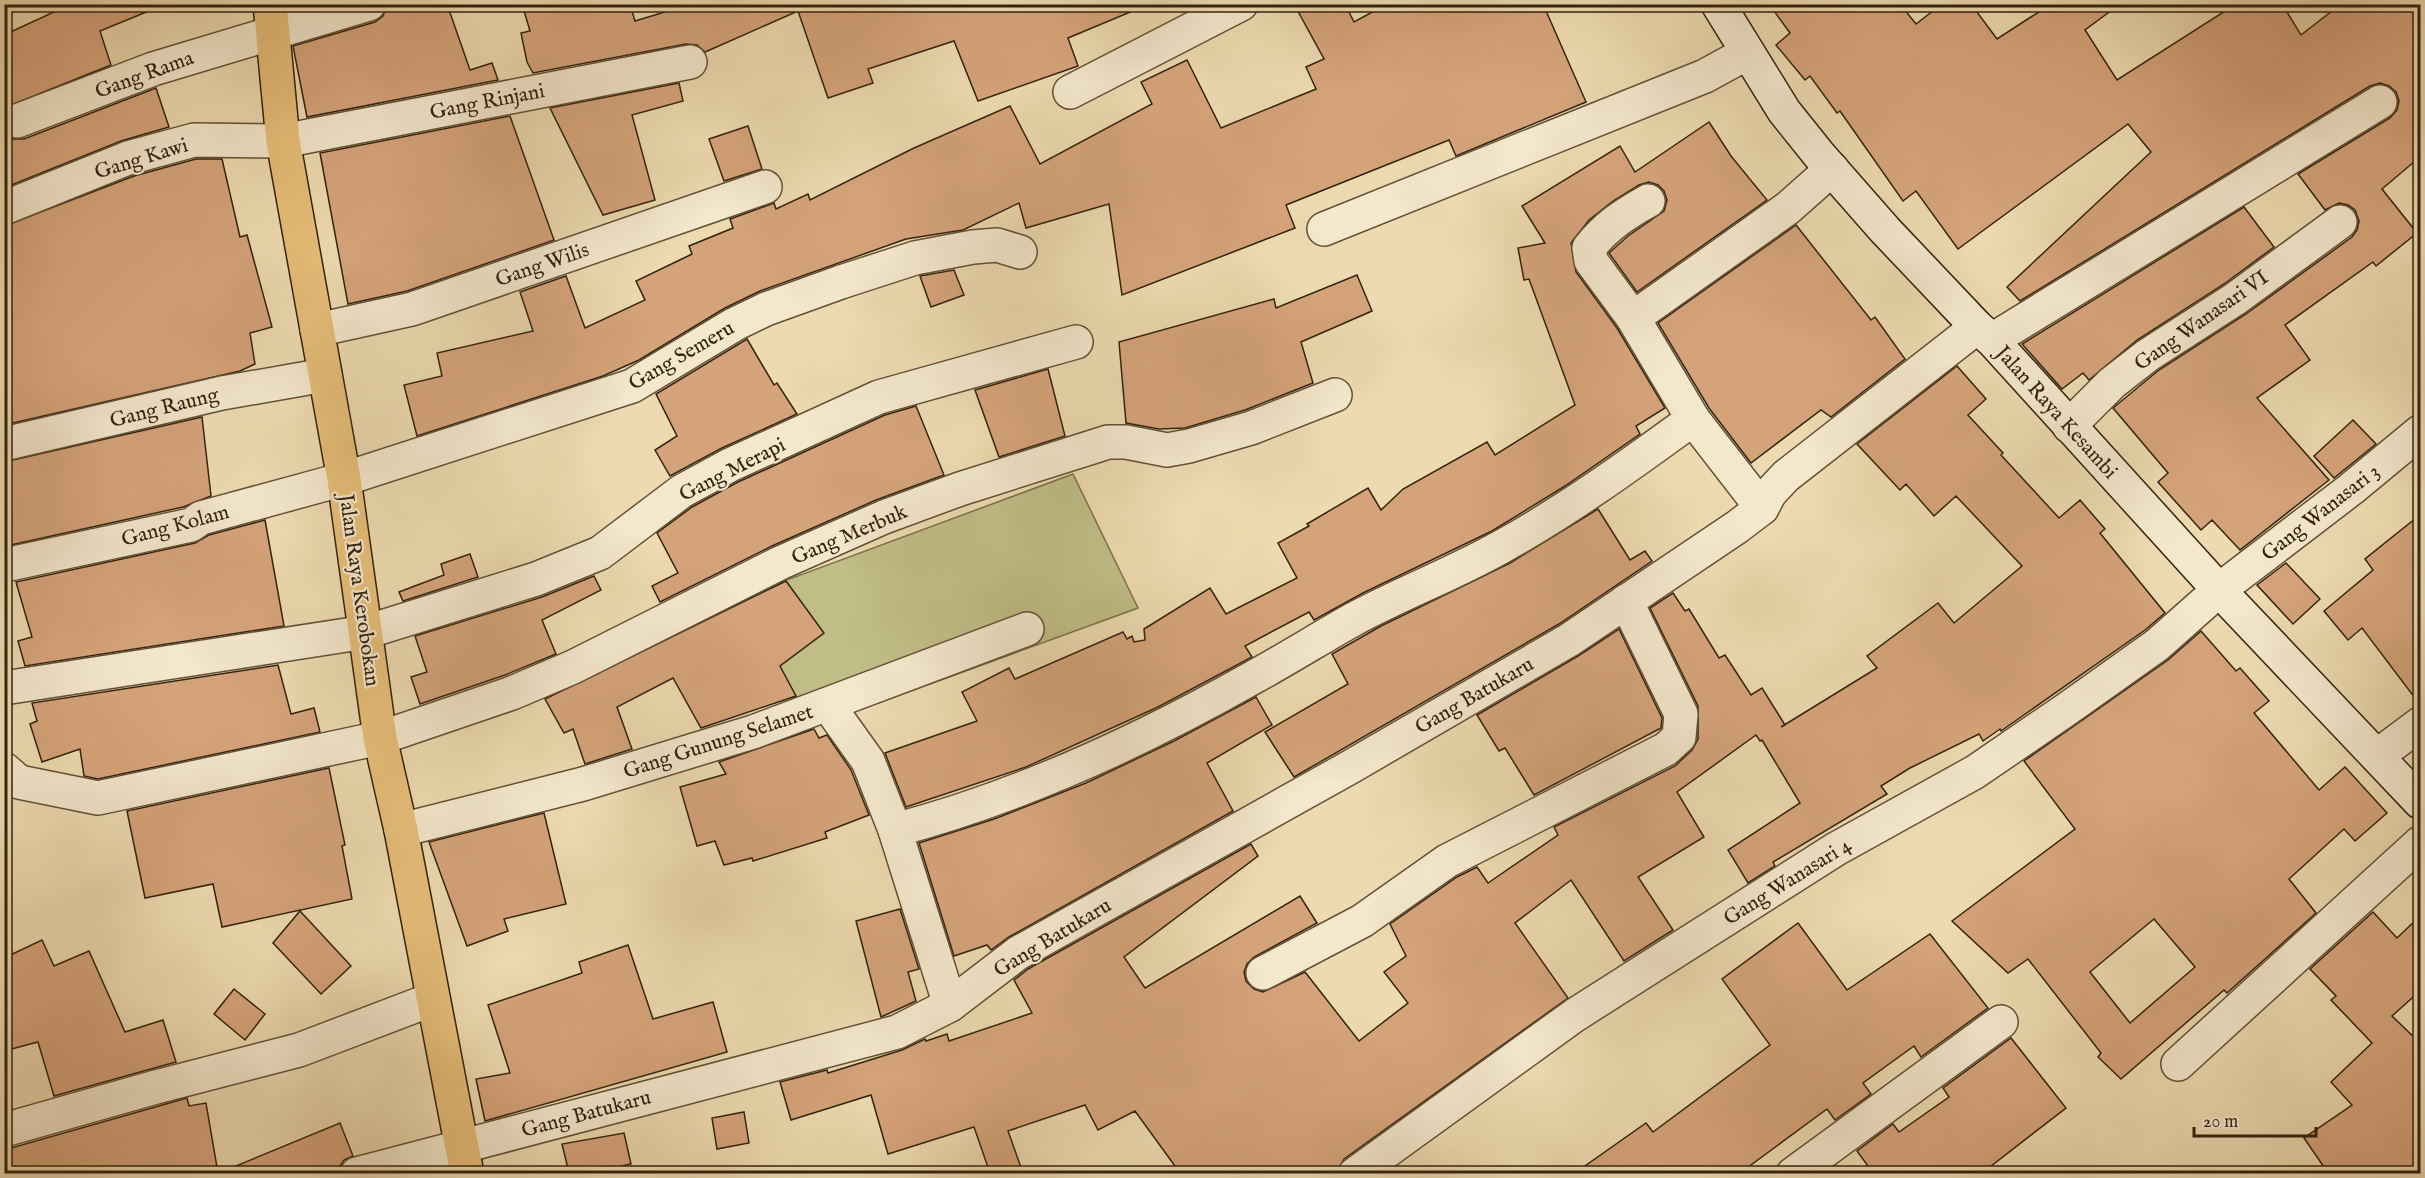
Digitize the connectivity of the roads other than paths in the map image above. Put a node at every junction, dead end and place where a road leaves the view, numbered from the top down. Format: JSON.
{"nodes":[{"id":1,"x":369,"y":4,"type":"edge"},
{"id":2,"x":1241,"y":4,"type":"edge"},
{"id":3,"x":1718,"y":4,"type":"edge"},
{"id":4,"x":271,"y":19,"type":"edge"},
{"id":5,"x":1748,"y":53,"type":"junction"},
{"id":6,"x":690,"y":62,"type":"dead end"},
{"id":7,"x":1070,"y":92,"type":"dead end"},
{"id":8,"x":2380,"y":102,"type":"dead end"},
{"id":9,"x":17,"y":121,"type":"dead end"},
{"id":10,"x":283,"y":141,"type":"junction"},
{"id":11,"x":1832,"y":170,"type":"junction"},
{"id":12,"x":765,"y":187,"type":"dead end"},
{"id":13,"x":1648,"y":201,"type":"dead end"},
{"id":14,"x":4,"y":208,"type":"edge"},
{"id":15,"x":2340,"y":222,"type":"dead end"},
{"id":16,"x":1324,"y":229,"type":"dead end"},
{"id":17,"x":1020,"y":252,"type":"dead end"},
{"id":18,"x":1633,"y":318,"type":"junction"},
{"id":19,"x":317,"y":330,"type":"junction"},
{"id":20,"x":1985,"y":333,"type":"junction"},
{"id":21,"x":1076,"y":342,"type":"dead end"},
{"id":22,"x":325,"y":375,"type":"junction"},
{"id":23,"x":1335,"y":395,"type":"dead end"},
{"id":24,"x":1693,"y":419,"type":"junction"},
{"id":25,"x":2069,"y":426,"type":"junction"},
{"id":26,"x":2421,"y":432,"type":"edge"},
{"id":27,"x":4,"y":444,"type":"edge"},
{"id":28,"x":344,"y":479,"type":"junction"},
{"id":29,"x":1762,"y":508,"type":"junction"},
{"id":30,"x":5,"y":565,"type":"edge"},
{"id":31,"x":2219,"y":590,"type":"junction"},
{"id":32,"x":1626,"y":601,"type":"junction"},
{"id":33,"x":1027,"y":628,"type":"dead end"},
{"id":34,"x":366,"y":632,"type":"junction"},
{"id":35,"x":13,"y":687,"type":"edge"},
{"id":36,"x":828,"y":705,"type":"junction"},
{"id":37,"x":2421,"y":724,"type":"edge"},
{"id":38,"x":380,"y":738,"type":"junction"},
{"id":39,"x":2377,"y":756,"type":"junction"},
{"id":40,"x":17,"y":777,"type":"edge"},
{"id":41,"x":2421,"y":802,"type":"edge"},
{"id":42,"x":401,"y":830,"type":"junction"},
{"id":43,"x":894,"y":830,"type":"junction"},
{"id":44,"x":2421,"y":843,"type":"edge"},
{"id":45,"x":1263,"y":973,"type":"dead end"},
{"id":46,"x":433,"y":999,"type":"junction"},
{"id":47,"x":951,"y":1005,"type":"junction"},
{"id":48,"x":2001,"y":1022,"type":"dead end"},
{"id":49,"x":2178,"y":1064,"type":"dead end"},
{"id":50,"x":4,"y":1130,"type":"edge"},
{"id":51,"x":464,"y":1159,"type":"edge"},
{"id":52,"x":364,"y":1171,"type":"edge"},
{"id":53,"x":1354,"y":1173,"type":"edge"},
{"id":54,"x":1793,"y":1173,"type":"edge"}],
"edges":[{"from":1,"to":4,"type":"street","name":"Gang Rama"},
{"from":2,"to":7,"type":"street"},
{"from":3,"to":5,"type":"street","name":"Jalan Raya Kesambi"},
{"from":4,"to":9,"type":"street","name":"Gang Rama"},
{"from":4,"to":10,"type":"main road","name":"Jalan Raya Kerobokan"},
{"from":5,"to":11,"type":"street","name":"Jalan Raya Kesambi"},
{"from":5,"to":16,"type":"street"},
{"from":6,"to":10,"type":"street","name":"Gang Rinjani"},
{"from":8,"to":20,"type":"street"},
{"from":10,"to":14,"type":"street","name":"Gang Kawi"},
{"from":10,"to":19,"type":"main road","name":"Jalan Raya Kerobokan"},
{"from":11,"to":18,"type":"street"},
{"from":11,"to":20,"type":"street","name":"Jalan Raya Kesambi"},
{"from":12,"to":19,"type":"street","name":"Gang Wilis"},
{"from":13,"to":18,"type":"street"},
{"from":15,"to":25,"type":"street","name":"Gang Wanasari VI"},
{"from":17,"to":28,"type":"street","name":"Gang Semeru"},
{"from":18,"to":24,"type":"street"},
{"from":19,"to":22,"type":"main road","name":"Jalan Raya Kerobokan"},
{"from":20,"to":25,"type":"street","name":"Jalan Raya Kesambi"},
{"from":20,"to":29,"type":"street"},
{"from":21,"to":34,"type":"street","name":"Gang Merapi"},
{"from":22,"to":27,"type":"street","name":"Gang Raung"},
{"from":22,"to":28,"type":"main road","name":"Jalan Raya Kerobokan"},
{"from":23,"to":38,"type":"street","name":"Gang Merbuk"},
{"from":24,"to":29,"type":"street"},
{"from":24,"to":43,"type":"street"},
{"from":25,"to":31,"type":"street","name":"Jalan Raya Kesambi"},
{"from":26,"to":31,"type":"street","name":"Gang Wanasari 3"},
{"from":28,"to":30,"type":"street","name":"Gang Kolam"},
{"from":28,"to":34,"type":"main road","name":"Jalan Raya Kerobokan"},
{"from":29,"to":32,"type":"street","name":"Gang Batukaru"},
{"from":31,"to":39,"type":"street","name":"Jalan Raya Kesambi"},
{"from":31,"to":53,"type":"street","name":"Gang Wanasari 4"},
{"from":32,"to":45,"type":"street"},
{"from":32,"to":47,"type":"street","name":"Gang Batukaru"},
{"from":33,"to":36,"type":"street","name":"Gang Gunung Selamet"},
{"from":34,"to":35,"type":"street","name":"Gang Merapi"},
{"from":34,"to":38,"type":"main road","name":"Jalan Raya Kerobokan"},
{"from":36,"to":42,"type":"street","name":"Gang Gunung Selamet"},
{"from":36,"to":43,"type":"street"},
{"from":37,"to":39,"type":"street"},
{"from":38,"to":40,"type":"street","name":"Gang Merbuk"},
{"from":38,"to":42,"type":"main road","name":"Jalan Raya Kerobokan"},
{"from":39,"to":41,"type":"street","name":"Jalan Raya Kesambi"},
{"from":42,"to":46,"type":"main road","name":"Jalan Raya Kerobokan"},
{"from":43,"to":47,"type":"street"},
{"from":44,"to":49,"type":"street"},
{"from":46,"to":50,"type":"street"},
{"from":46,"to":51,"type":"main road","name":"Jalan Raya Kerobokan"},
{"from":47,"to":51,"type":"street","name":"Gang Batukaru"},
{"from":48,"to":54,"type":"street"},
{"from":51,"to":52,"type":"street","name":"Gang Batukaru"}]}
